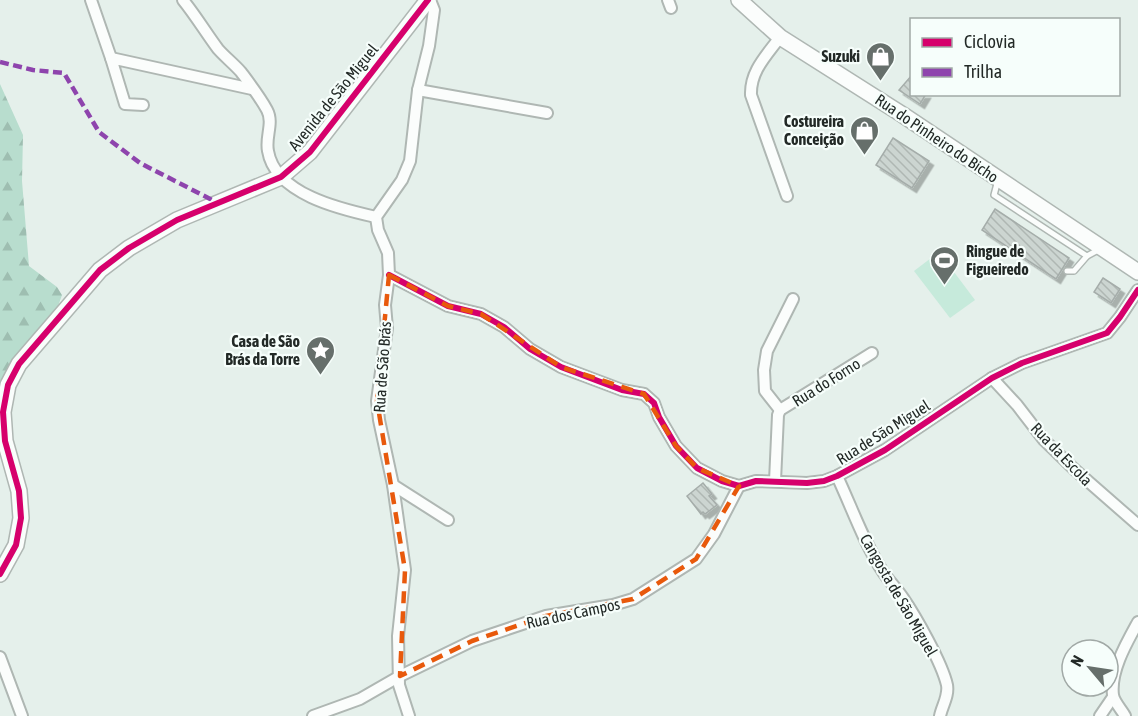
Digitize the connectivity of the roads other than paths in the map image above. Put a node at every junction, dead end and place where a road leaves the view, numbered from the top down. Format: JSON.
{"nodes":[{"id":1,"x":91,"y":0,"type":"edge"},
{"id":2,"x":183,"y":0,"type":"edge"},
{"id":3,"x":739,"y":0,"type":"edge"},
{"id":4,"x":424,"y":2,"type":"edge"},
{"id":5,"x":780,"y":37,"type":"junction"},
{"id":6,"x":111,"y":58,"type":"junction"},
{"id":7,"x":252,"y":89,"type":"junction"},
{"id":8,"x":418,"y":90,"type":"junction"},
{"id":9,"x":143,"y":105,"type":"dead end"},
{"id":10,"x":547,"y":113,"type":"dead end"},
{"id":11,"x":281,"y":177,"type":"junction"},
{"id":12,"x":998,"y":179,"type":"junction"},
{"id":13,"x":787,"y":196,"type":"dead end"},
{"id":14,"x":376,"y":217,"type":"junction"},
{"id":15,"x":1103,"y":248,"type":"junction"},
{"id":16,"x":1087,"y":256,"type":"junction"},
{"id":17,"x":1067,"y":271,"type":"dead end"},
{"id":18,"x":1138,"y":272,"type":"edge"},
{"id":19,"x":389,"y":275,"type":"junction"},
{"id":20,"x":1138,"y":290,"type":"edge"},
{"id":21,"x":793,"y":299,"type":"dead end"},
{"id":22,"x":872,"y":353,"type":"dead end"},
{"id":23,"x":992,"y":378,"type":"junction"},
{"id":24,"x":3,"y":398,"type":"edge"},
{"id":25,"x":780,"y":410,"type":"junction"},
{"id":26,"x":837,"y":476,"type":"junction"},
{"id":27,"x":775,"y":481,"type":"junction"},
{"id":28,"x":393,"y":485,"type":"junction"},
{"id":29,"x":739,"y":486,"type":"junction"},
{"id":30,"x":448,"y":520,"type":"dead end"},
{"id":31,"x":1138,"y":525,"type":"edge"},
{"id":32,"x":0,"y":574,"type":"edge"},
{"id":33,"x":1138,"y":622,"type":"edge"},
{"id":34,"x":0,"y":657,"type":"edge"},
{"id":35,"x":1120,"y":660,"type":"edge"},
{"id":36,"x":400,"y":675,"type":"junction"},
{"id":37,"x":1112,"y":698,"type":"edge"},
{"id":38,"x":1114,"y":698,"type":"edge"},
{"id":39,"x":1125,"y":715,"type":"edge"},
{"id":40,"x":22,"y":716,"type":"edge"},
{"id":41,"x":313,"y":716,"type":"edge"},
{"id":42,"x":409,"y":716,"type":"edge"},
{"id":43,"x":940,"y":716,"type":"edge"},
{"id":44,"x":1100,"y":716,"type":"edge"}],
"edges":[{"from":1,"to":6,"type":"street"},
{"from":2,"to":7,"type":"street"},
{"from":3,"to":5,"type":"street","name":"Rua do Pinheiro do Bicho"},
{"from":4,"to":8,"type":"street"},
{"from":4,"to":11,"type":"street","name":"Avenida de São Miguel"},
{"from":5,"to":12,"type":"street","name":"Rua do Pinheiro do Bicho"},
{"from":5,"to":13,"type":"street"},
{"from":6,"to":7,"type":"street"},
{"from":6,"to":9,"type":"street"},
{"from":7,"to":11,"type":"street"},
{"from":8,"to":10,"type":"street"},
{"from":8,"to":14,"type":"street"},
{"from":11,"to":14,"type":"street"},
{"from":11,"to":24,"type":"street","name":"Avenida de São Miguel"},
{"from":12,"to":15,"type":"street","name":"Rua do Pinheiro do Bicho"},
{"from":12,"to":16,"type":"lane"},
{"from":14,"to":19,"type":"street","name":"Rua de São Brás"},
{"from":15,"to":16,"type":"lane"},
{"from":15,"to":18,"type":"street","name":"Rua do Pinheiro do Bicho"},
{"from":16,"to":17,"type":"lane"},
{"from":19,"to":28,"type":"street","name":"Rua de São Brás"},
{"from":19,"to":29,"type":"street"},
{"from":20,"to":23,"type":"street","name":"Rua de São Miguel"},
{"from":21,"to":25,"type":"street"},
{"from":22,"to":25,"type":"street","name":"Rua do Forno"},
{"from":23,"to":26,"type":"street","name":"Rua de São Miguel"},
{"from":23,"to":31,"type":"street","name":"Rua da Escola"},
{"from":24,"to":32,"type":"street","name":"Avenida de São Miguel"},
{"from":25,"to":27,"type":"street","name":"Rua do Forno"},
{"from":26,"to":27,"type":"street","name":"Rua de São Miguel"},
{"from":26,"to":43,"type":"street","name":"Cangosta de São Miguel"},
{"from":27,"to":29,"type":"street","name":"Rua de São Miguel"},
{"from":28,"to":30,"type":"street"},
{"from":28,"to":36,"type":"street","name":"Rua de São Brás"},
{"from":29,"to":36,"type":"street","name":"Rua dos Campos"},
{"from":33,"to":35,"type":"street"},
{"from":34,"to":40,"type":"street"},
{"from":36,"to":41,"type":"street","name":"Rua dos Campos"},
{"from":36,"to":42,"type":"street","name":"Rua de São Brás"},
{"from":37,"to":44,"type":"street"},
{"from":38,"to":39,"type":"street"}]}
